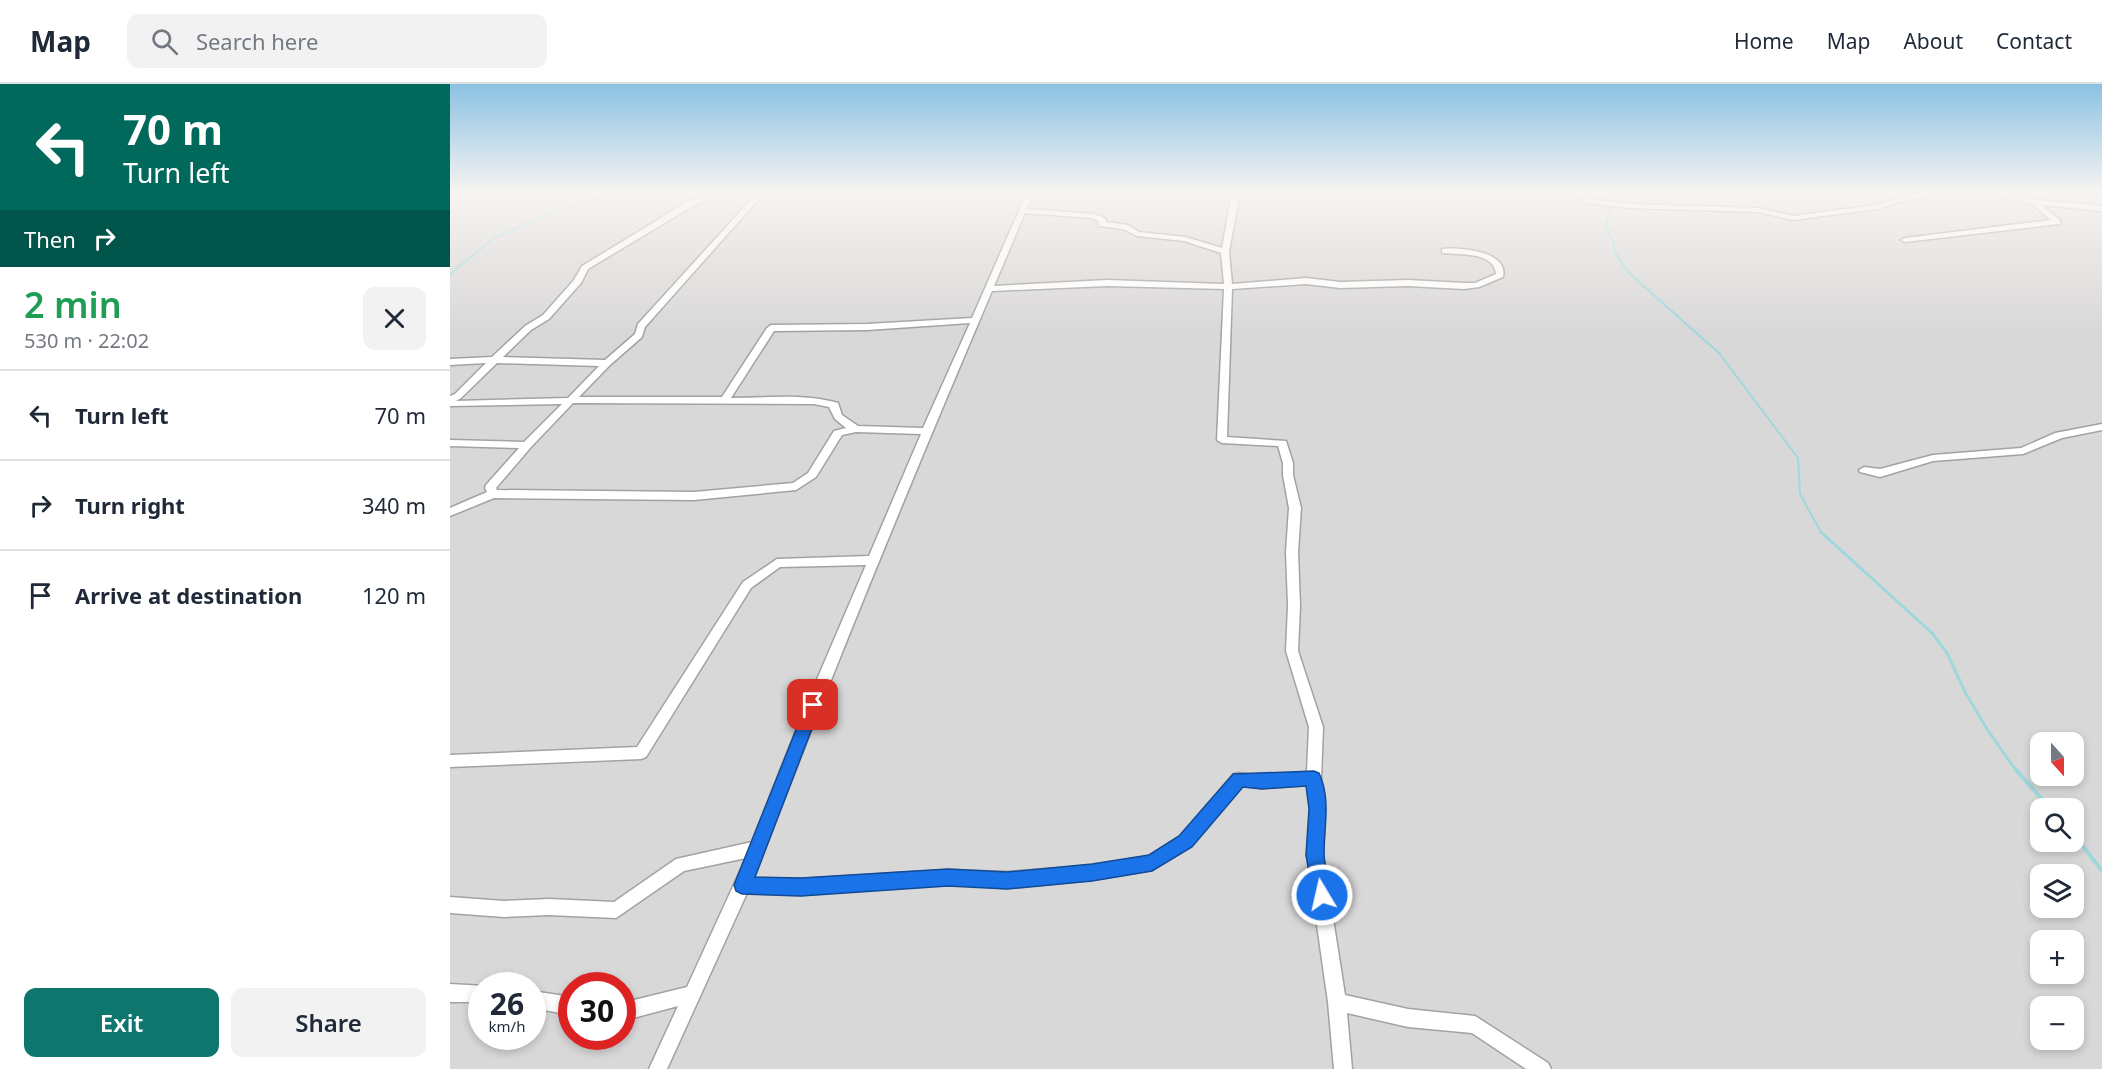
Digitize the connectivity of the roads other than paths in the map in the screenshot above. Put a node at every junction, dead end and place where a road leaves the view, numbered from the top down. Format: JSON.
{"nodes":[{"id":1,"x":634,"y":238,"type":"edge"},
{"id":2,"x":720,"y":238,"type":"edge"},
{"id":3,"x":1012,"y":238,"type":"edge"},
{"id":4,"x":1175,"y":238,"type":"edge"},
{"id":5,"x":1228,"y":238,"type":"edge"},
{"id":6,"x":1922,"y":238,"type":"edge"},
{"id":7,"x":1905,"y":240,"type":"dead end"},
{"id":8,"x":1445,"y":251,"type":"dead end"},
{"id":9,"x":1225,"y":252,"type":"junction"},
{"id":10,"x":1228,"y":287,"type":"junction"},
{"id":11,"x":988,"y":289,"type":"junction"},
{"id":12,"x":975,"y":320,"type":"junction"},
{"id":13,"x":495,"y":360,"type":"junction"},
{"id":14,"x":450,"y":362,"type":"edge"},
{"id":15,"x":607,"y":363,"type":"junction"},
{"id":16,"x":450,"y":400,"type":"edge"},
{"id":17,"x":573,"y":400,"type":"junction"},
{"id":18,"x":725,"y":400,"type":"junction"},
{"id":19,"x":2102,"y":427,"type":"edge"},
{"id":20,"x":856,"y":429,"type":"junction"},
{"id":21,"x":927,"y":432,"type":"junction"},
{"id":22,"x":450,"y":443,"type":"edge"},
{"id":23,"x":527,"y":445,"type":"junction"},
{"id":24,"x":1864,"y":470,"type":"dead end"},
{"id":25,"x":493,"y":494,"type":"junction"},
{"id":26,"x":450,"y":512,"type":"edge"},
{"id":27,"x":874,"y":560,"type":"junction"},
{"id":28,"x":450,"y":760,"type":"edge"},
{"id":29,"x":1314,"y":778,"type":"junction"},
{"id":30,"x":755,"y":849,"type":"junction"},
{"id":31,"x":742,"y":885,"type":"junction"},
{"id":32,"x":450,"y":905,"type":"edge"},
{"id":33,"x":450,"y":993,"type":"edge"},
{"id":34,"x":468,"y":993,"type":"edge"},
{"id":35,"x":692,"y":994,"type":"junction"},
{"id":36,"x":1337,"y":1002,"type":"junction"},
{"id":37,"x":636,"y":1008,"type":"edge"},
{"id":38,"x":658,"y":1069,"type":"edge"},
{"id":39,"x":1342,"y":1069,"type":"edge"},
{"id":40,"x":1542,"y":1069,"type":"edge"}],
"edges":[{"from":1,"to":13,"type":"street"},
{"from":2,"to":15,"type":"street"},
{"from":3,"to":11,"type":"street"},
{"from":4,"to":9,"type":"street"},
{"from":5,"to":9,"type":"street"},
{"from":6,"to":7,"type":"street"},
{"from":8,"to":10,"type":"street"},
{"from":9,"to":10,"type":"street"},
{"from":10,"to":11,"type":"street"},
{"from":10,"to":29,"type":"street"},
{"from":11,"to":12,"type":"street"},
{"from":12,"to":18,"type":"street"},
{"from":12,"to":21,"type":"street"},
{"from":13,"to":14,"type":"street"},
{"from":13,"to":15,"type":"street"},
{"from":13,"to":16,"type":"street"},
{"from":15,"to":17,"type":"street"},
{"from":16,"to":17,"type":"street"},
{"from":17,"to":18,"type":"street"},
{"from":17,"to":23,"type":"street"},
{"from":18,"to":20,"type":"street"},
{"from":19,"to":24,"type":"street"},
{"from":20,"to":21,"type":"street"},
{"from":20,"to":25,"type":"street"},
{"from":21,"to":27,"type":"street"},
{"from":22,"to":23,"type":"street"},
{"from":23,"to":25,"type":"street"},
{"from":25,"to":26,"type":"street"},
{"from":27,"to":28,"type":"street"},
{"from":27,"to":30,"type":"street"},
{"from":29,"to":31,"type":"street"},
{"from":29,"to":36,"type":"street"},
{"from":30,"to":31,"type":"street"},
{"from":30,"to":32,"type":"street"},
{"from":31,"to":35,"type":"street"},
{"from":33,"to":34,"type":"street"},
{"from":35,"to":37,"type":"street"},
{"from":35,"to":38,"type":"street"},
{"from":36,"to":39,"type":"street"},
{"from":36,"to":40,"type":"street"}]}
